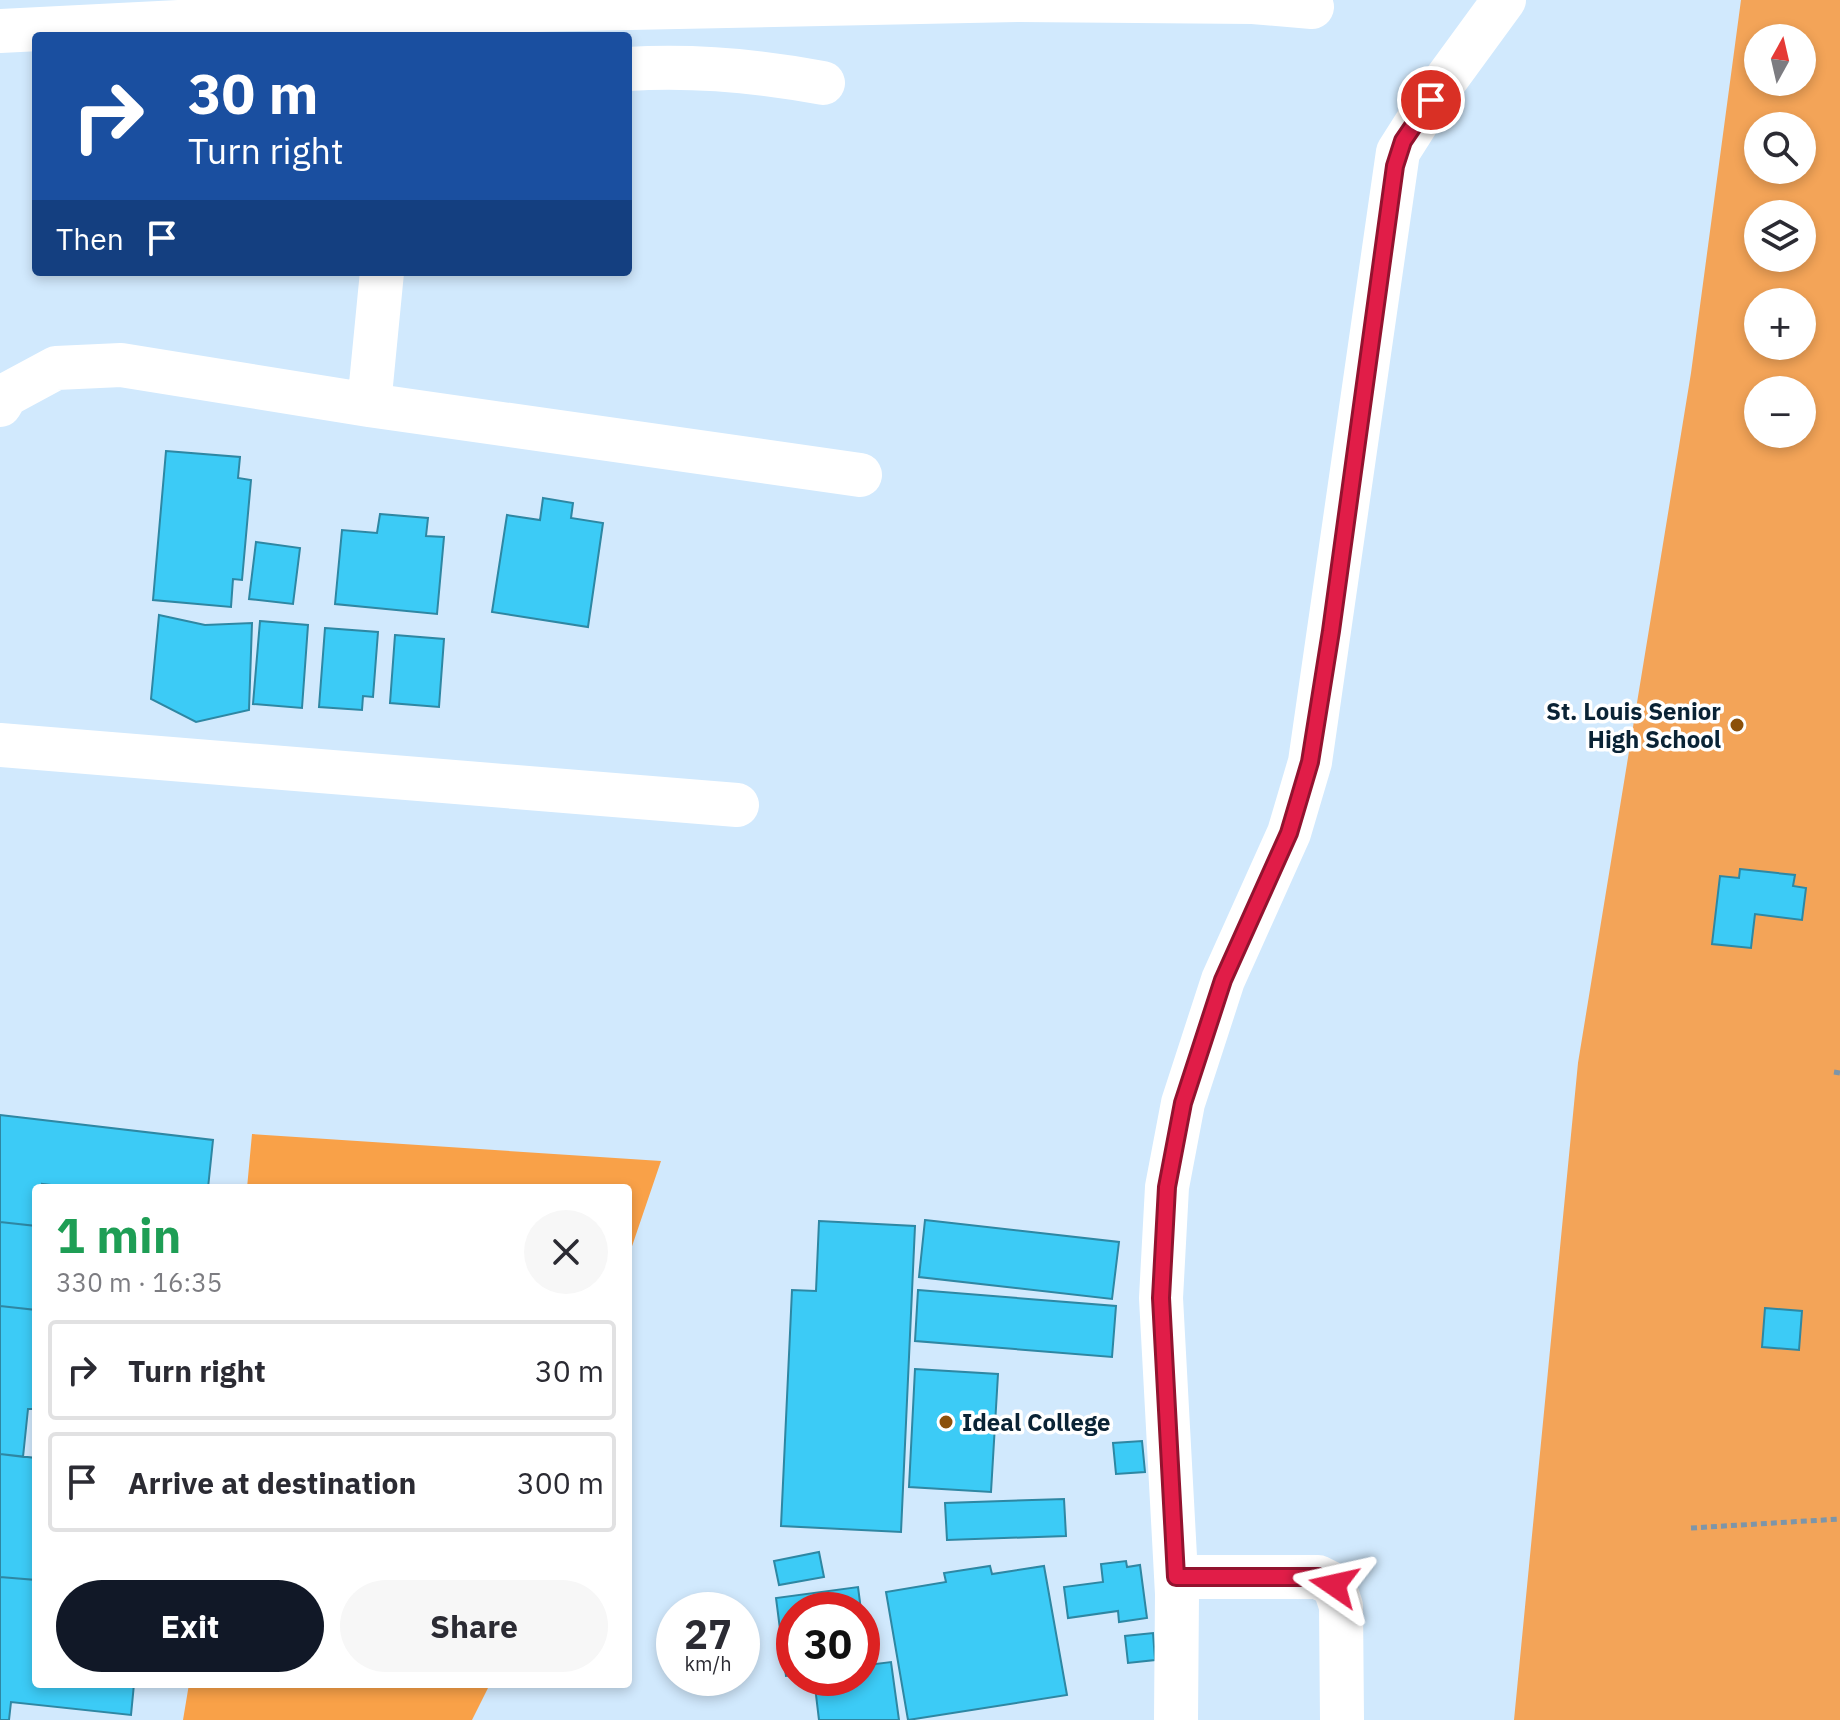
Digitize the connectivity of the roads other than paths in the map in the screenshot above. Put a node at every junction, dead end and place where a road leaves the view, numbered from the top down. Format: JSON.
{"nodes":[{"id":1,"x":1504,"y":0,"type":"edge"},
{"id":2,"x":1312,"y":7,"type":"dead end"},
{"id":3,"x":341,"y":25,"type":"edge"},
{"id":4,"x":0,"y":31,"type":"edge"},
{"id":5,"x":632,"y":69,"type":"edge"},
{"id":6,"x":823,"y":83,"type":"dead end"},
{"id":7,"x":382,"y":276,"type":"edge"},
{"id":8,"x":0,"y":405,"type":"edge"},
{"id":9,"x":369,"y":405,"type":"junction"},
{"id":10,"x":860,"y":475,"type":"dead end"},
{"id":11,"x":0,"y":745,"type":"edge"},
{"id":12,"x":737,"y":805,"type":"dead end"},
{"id":13,"x":1176,"y":1577,"type":"junction"},
{"id":14,"x":1176,"y":1720,"type":"edge"},
{"id":15,"x":1342,"y":1720,"type":"edge"}],
"edges":[{"from":1,"to":13,"type":"street"},
{"from":2,"to":3,"type":"street"},
{"from":3,"to":4,"type":"street"},
{"from":5,"to":6,"type":"street"},
{"from":7,"to":9,"type":"street"},
{"from":8,"to":9,"type":"street"},
{"from":9,"to":10,"type":"street"},
{"from":11,"to":12,"type":"street"},
{"from":13,"to":14,"type":"street"},
{"from":13,"to":15,"type":"street"}]}
